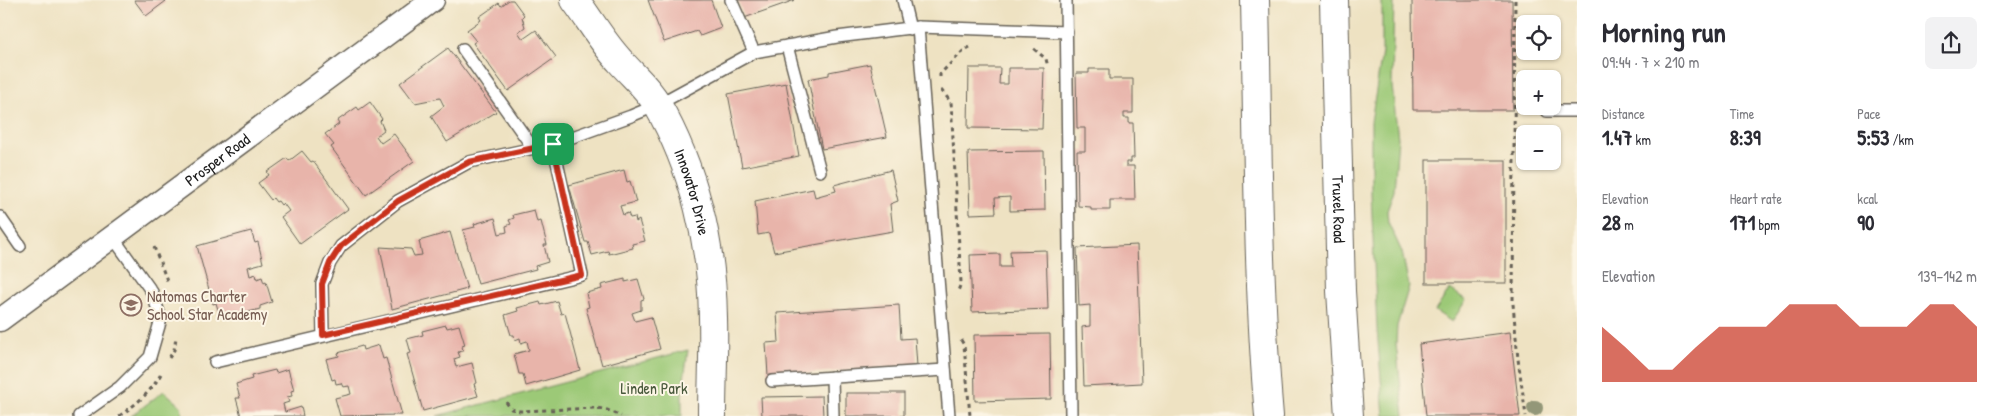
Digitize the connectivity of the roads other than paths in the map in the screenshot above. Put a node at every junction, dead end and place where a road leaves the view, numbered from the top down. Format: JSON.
{"nodes":[{"id":1,"x":433,"y":0,"type":"edge"},
{"id":2,"x":576,"y":0,"type":"edge"},
{"id":3,"x":731,"y":0,"type":"edge"},
{"id":4,"x":903,"y":0,"type":"edge"},
{"id":5,"x":1066,"y":0,"type":"edge"},
{"id":6,"x":1255,"y":0,"type":"edge"},
{"id":7,"x":1334,"y":0,"type":"edge"},
{"id":8,"x":914,"y":28,"type":"junction"},
{"id":9,"x":1067,"y":32,"type":"junction"},
{"id":10,"x":787,"y":46,"type":"junction"},
{"id":11,"x":463,"y":49,"type":"dead end"},
{"id":12,"x":754,"y":52,"type":"junction"},
{"id":13,"x":657,"y":105,"type":"junction"},
{"id":14,"x":1561,"y":111,"type":"edge"},
{"id":15,"x":1577,"y":111,"type":"edge"},
{"id":16,"x":553,"y":144,"type":"junction"},
{"id":17,"x":533,"y":148,"type":"junction"},
{"id":18,"x":820,"y":171,"type":"dead end"},
{"id":19,"x":0,"y":217,"type":"edge"},
{"id":20,"x":112,"y":236,"type":"junction"},
{"id":21,"x":20,"y":246,"type":"dead end"},
{"id":22,"x":0,"y":320,"type":"edge"},
{"id":23,"x":323,"y":335,"type":"junction"},
{"id":24,"x":215,"y":362,"type":"dead end"},
{"id":25,"x":945,"y":370,"type":"junction"},
{"id":26,"x":832,"y":377,"type":"junction"},
{"id":27,"x":772,"y":381,"type":"dead end"},
{"id":28,"x":79,"y":416,"type":"edge"},
{"id":29,"x":712,"y":416,"type":"edge"},
{"id":30,"x":834,"y":416,"type":"edge"},
{"id":31,"x":948,"y":416,"type":"edge"},
{"id":32,"x":1071,"y":416,"type":"edge"},
{"id":33,"x":1269,"y":416,"type":"edge"},
{"id":34,"x":1349,"y":416,"type":"edge"}],
"edges":[{"from":1,"to":20,"type":"street","name":"Prosper Road"},
{"from":2,"to":13,"type":"main road","name":"Innovator Drive"},
{"from":3,"to":12,"type":"lane"},
{"from":4,"to":8,"type":"lane"},
{"from":5,"to":9,"type":"lane"},
{"from":6,"to":33,"type":"main road"},
{"from":7,"to":34,"type":"main road","name":"Truxel Road"},
{"from":8,"to":9,"type":"lane"},
{"from":8,"to":10,"type":"lane"},
{"from":8,"to":25,"type":"lane"},
{"from":9,"to":32,"type":"lane"},
{"from":10,"to":12,"type":"lane"},
{"from":10,"to":18,"type":"lane"},
{"from":11,"to":17,"type":"lane"},
{"from":12,"to":13,"type":"lane"},
{"from":13,"to":16,"type":"lane"},
{"from":13,"to":29,"type":"main road","name":"Innovator Drive"},
{"from":14,"to":15,"type":"lane"},
{"from":16,"to":17,"type":"lane"},
{"from":16,"to":23,"type":"lane"},
{"from":17,"to":23,"type":"lane"},
{"from":19,"to":21,"type":"lane"},
{"from":20,"to":22,"type":"street","name":"Prosper Road"},
{"from":20,"to":28,"type":"lane"},
{"from":23,"to":24,"type":"lane"},
{"from":25,"to":26,"type":"lane"},
{"from":25,"to":31,"type":"lane"},
{"from":26,"to":27,"type":"lane"},
{"from":26,"to":30,"type":"lane"}]}
